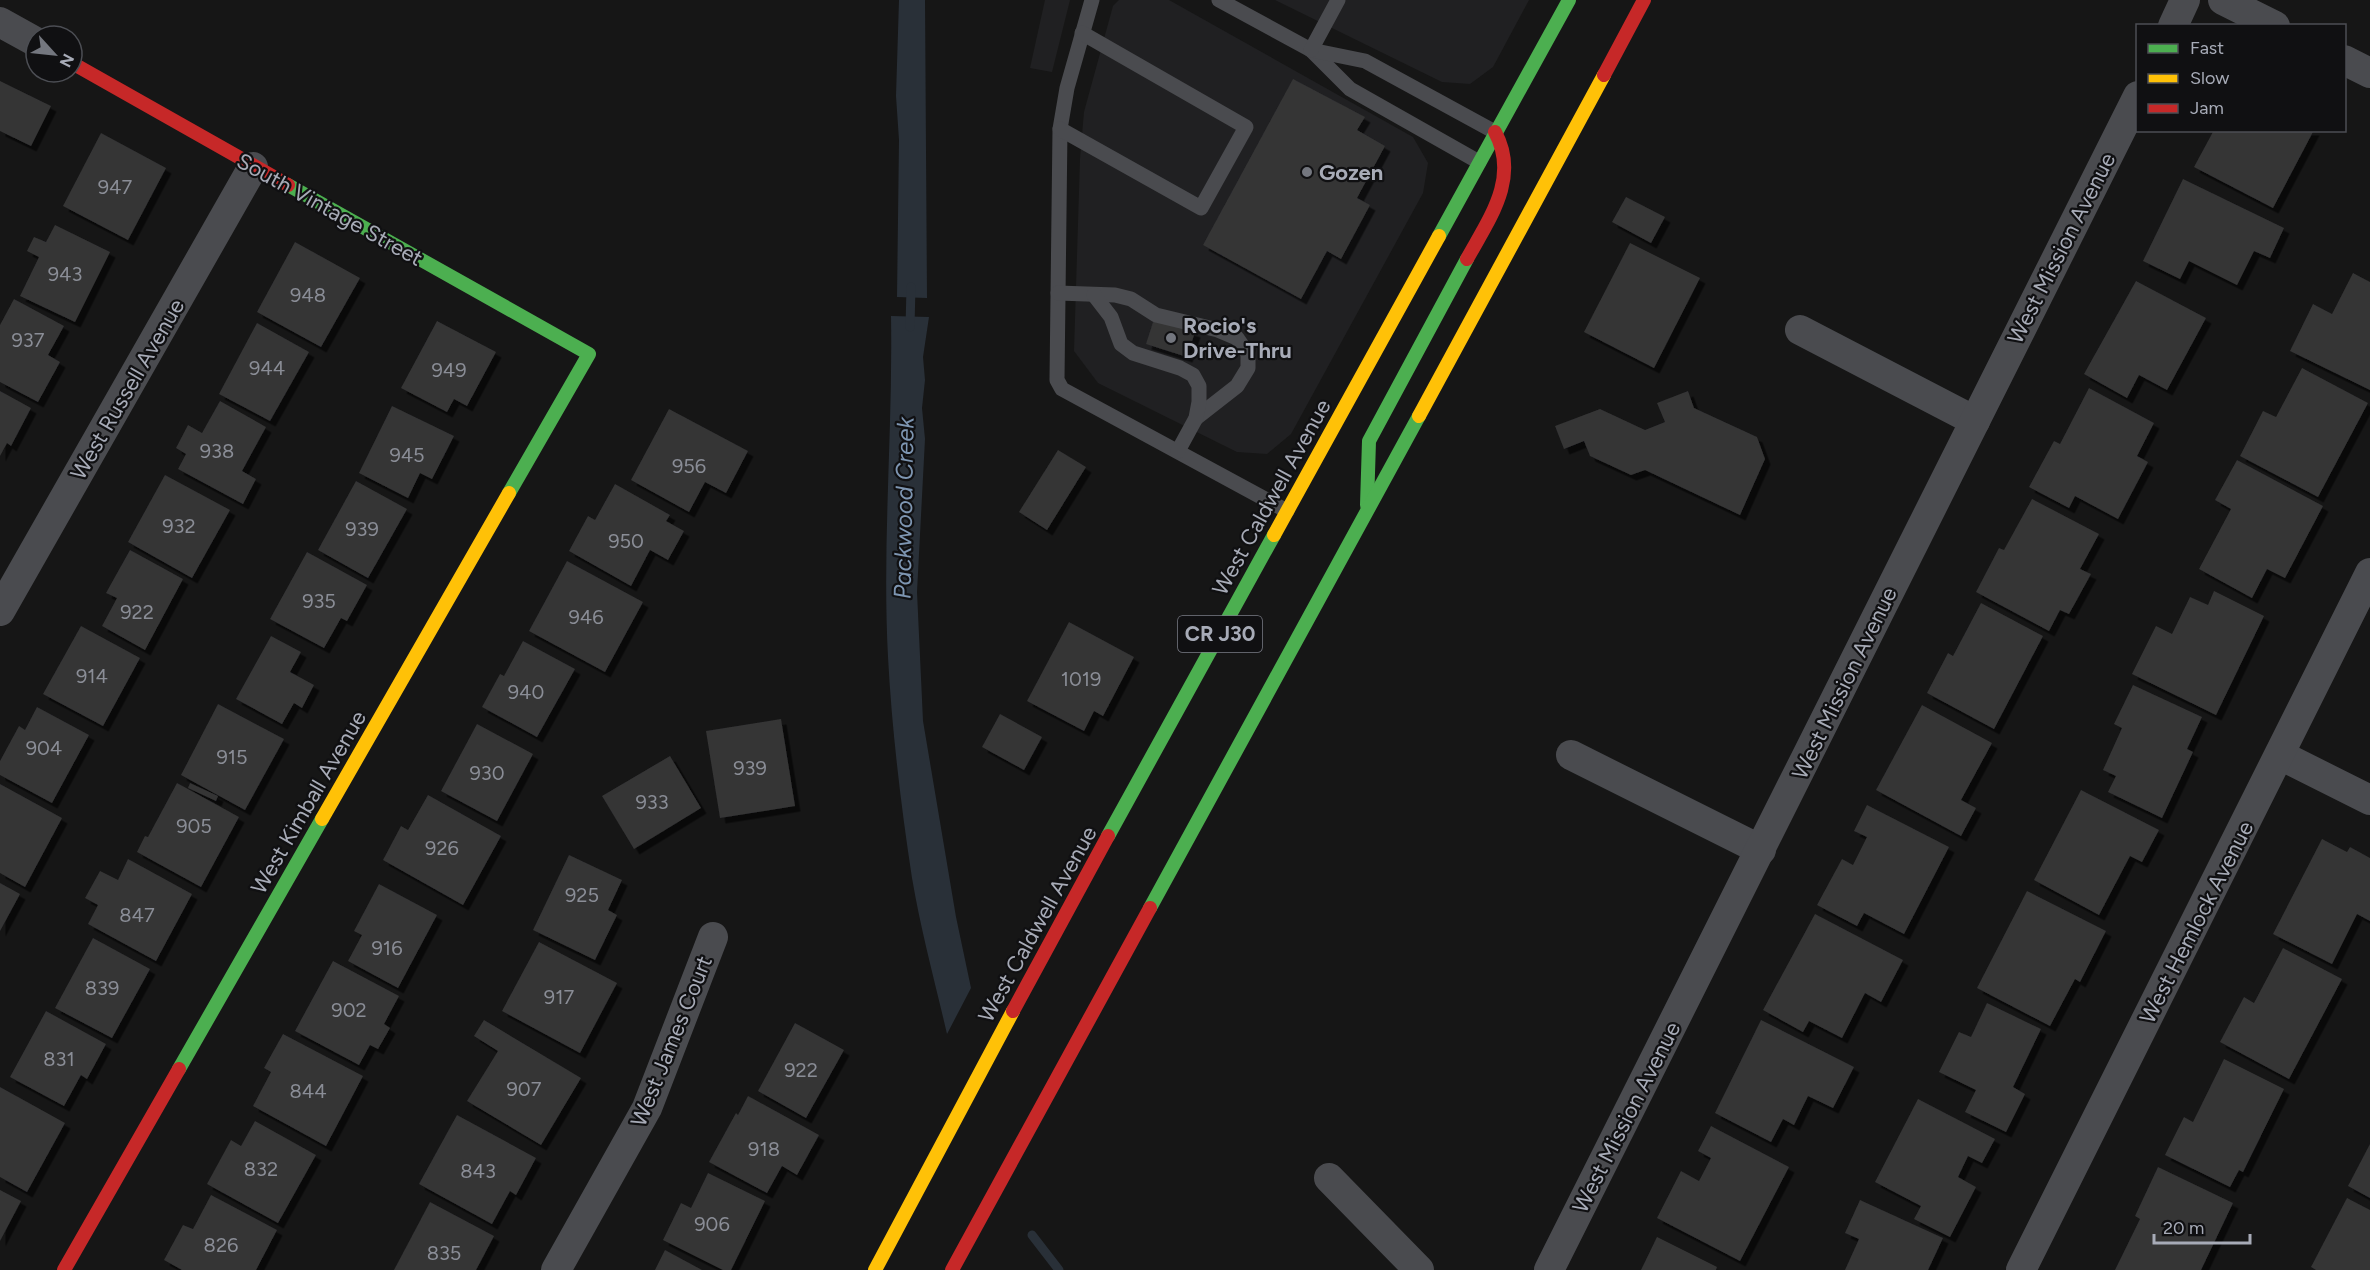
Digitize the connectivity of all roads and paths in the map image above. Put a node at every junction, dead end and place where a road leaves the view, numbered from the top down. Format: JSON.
{"nodes":[{"id":1,"x":1092,"y":0,"type":"edge"},
{"id":2,"x":1219,"y":0,"type":"edge"},
{"id":3,"x":1338,"y":0,"type":"edge"},
{"id":4,"x":1569,"y":0,"type":"edge"},
{"id":5,"x":1644,"y":0,"type":"edge"},
{"id":6,"x":2185,"y":0,"type":"edge"},
{"id":7,"x":2223,"y":0,"type":"edge"},
{"id":8,"x":0,"y":22,"type":"edge"},
{"id":9,"x":2174,"y":24,"type":"edge"},
{"id":10,"x":2270,"y":24,"type":"edge"},
{"id":11,"x":1082,"y":33,"type":"junction"},
{"id":12,"x":24,"y":35,"type":"edge"},
{"id":13,"x":1311,"y":50,"type":"junction"},
{"id":14,"x":2346,"y":61,"type":"edge"},
{"id":15,"x":84,"y":70,"type":"edge"},
{"id":16,"x":2370,"y":73,"type":"edge"},
{"id":17,"x":2136,"y":100,"type":"edge"},
{"id":18,"x":1060,"y":129,"type":"junction"},
{"id":19,"x":1495,"y":132,"type":"junction"},
{"id":20,"x":1479,"y":162,"type":"junction"},
{"id":21,"x":254,"y":167,"type":"junction"},
{"id":22,"x":1058,"y":293,"type":"junction"},
{"id":23,"x":1094,"y":295,"type":"junction"},
{"id":24,"x":1800,"y":330,"type":"dead end"},
{"id":25,"x":589,"y":354,"type":"joint"},
{"id":26,"x":1196,"y":418,"type":"junction"},
{"id":27,"x":1975,"y":421,"type":"junction"},
{"id":28,"x":1178,"y":451,"type":"junction"},
{"id":29,"x":1287,"y":511,"type":"junction"},
{"id":30,"x":1367,"y":512,"type":"junction"},
{"id":31,"x":2370,"y":573,"type":"edge"},
{"id":32,"x":0,"y":611,"type":"edge"},
{"id":33,"x":1571,"y":755,"type":"dead end"},
{"id":34,"x":2280,"y":755,"type":"junction"},
{"id":35,"x":2370,"y":800,"type":"edge"},
{"id":36,"x":1761,"y":850,"type":"junction"},
{"id":37,"x":713,"y":937,"type":"dead end"},
{"id":38,"x":1329,"y":1178,"type":"dead end"},
{"id":39,"x":63,"y":1270,"type":"edge"},
{"id":40,"x":556,"y":1270,"type":"edge"},
{"id":41,"x":876,"y":1270,"type":"edge"},
{"id":42,"x":952,"y":1270,"type":"edge"},
{"id":43,"x":1419,"y":1270,"type":"edge"},
{"id":44,"x":1549,"y":1270,"type":"edge"},
{"id":45,"x":2020,"y":1270,"type":"edge"}],
"edges":[{"from":1,"to":11,"type":"lane"},
{"from":2,"to":13,"type":"lane"},
{"from":3,"to":13,"type":"lane"},
{"from":4,"to":19,"type":"main road","name":"West Caldwell Avenue","number":"CR J30"},
{"from":5,"to":30,"type":"main road","number":"CR J30"},
{"from":6,"to":9,"type":"street"},
{"from":7,"to":10,"type":"street"},
{"from":8,"to":12,"type":"street"},
{"from":11,"to":18,"type":"lane"},
{"from":11,"to":18,"type":"lane"},
{"from":13,"to":19,"type":"lane"},
{"from":13,"to":20,"type":"lane"},
{"from":14,"to":16,"type":"street"},
{"from":15,"to":21,"type":"main road","name":"South Vintage Street"},
{"from":17,"to":27,"type":"street","name":"West Mission Avenue"},
{"from":18,"to":22,"type":"lane"},
{"from":19,"to":20,"type":"main road","name":"West Caldwell Avenue","number":"CR J30"},
{"from":19,"to":30,"type":"main road"},
{"from":20,"to":29,"type":"main road","name":"West Caldwell Avenue","number":"CR J30"},
{"from":21,"to":25,"type":"main road","name":"South Vintage Street"},
{"from":21,"to":32,"type":"street","name":"West Russell Avenue"},
{"from":22,"to":23,"type":"lane"},
{"from":22,"to":28,"type":"lane"},
{"from":23,"to":26,"type":"lane"},
{"from":23,"to":26,"type":"lane"},
{"from":24,"to":27,"type":"street"},
{"from":25,"to":39,"type":"main road","name":"West Kimball Avenue"},
{"from":26,"to":28,"type":"lane"},
{"from":27,"to":36,"type":"street","name":"West Mission Avenue"},
{"from":28,"to":29,"type":"lane"},
{"from":29,"to":41,"type":"main road","name":"West Caldwell Avenue","number":"CR J30"},
{"from":30,"to":42,"type":"main road","number":"CR J30"},
{"from":31,"to":34,"type":"street","name":"West Hemlock Avenue"},
{"from":33,"to":36,"type":"street"},
{"from":34,"to":35,"type":"street"},
{"from":34,"to":45,"type":"street","name":"West Hemlock Avenue"},
{"from":36,"to":44,"type":"street","name":"West Mission Avenue"},
{"from":37,"to":40,"type":"street","name":"West James Court"},
{"from":38,"to":43,"type":"street"}]}
